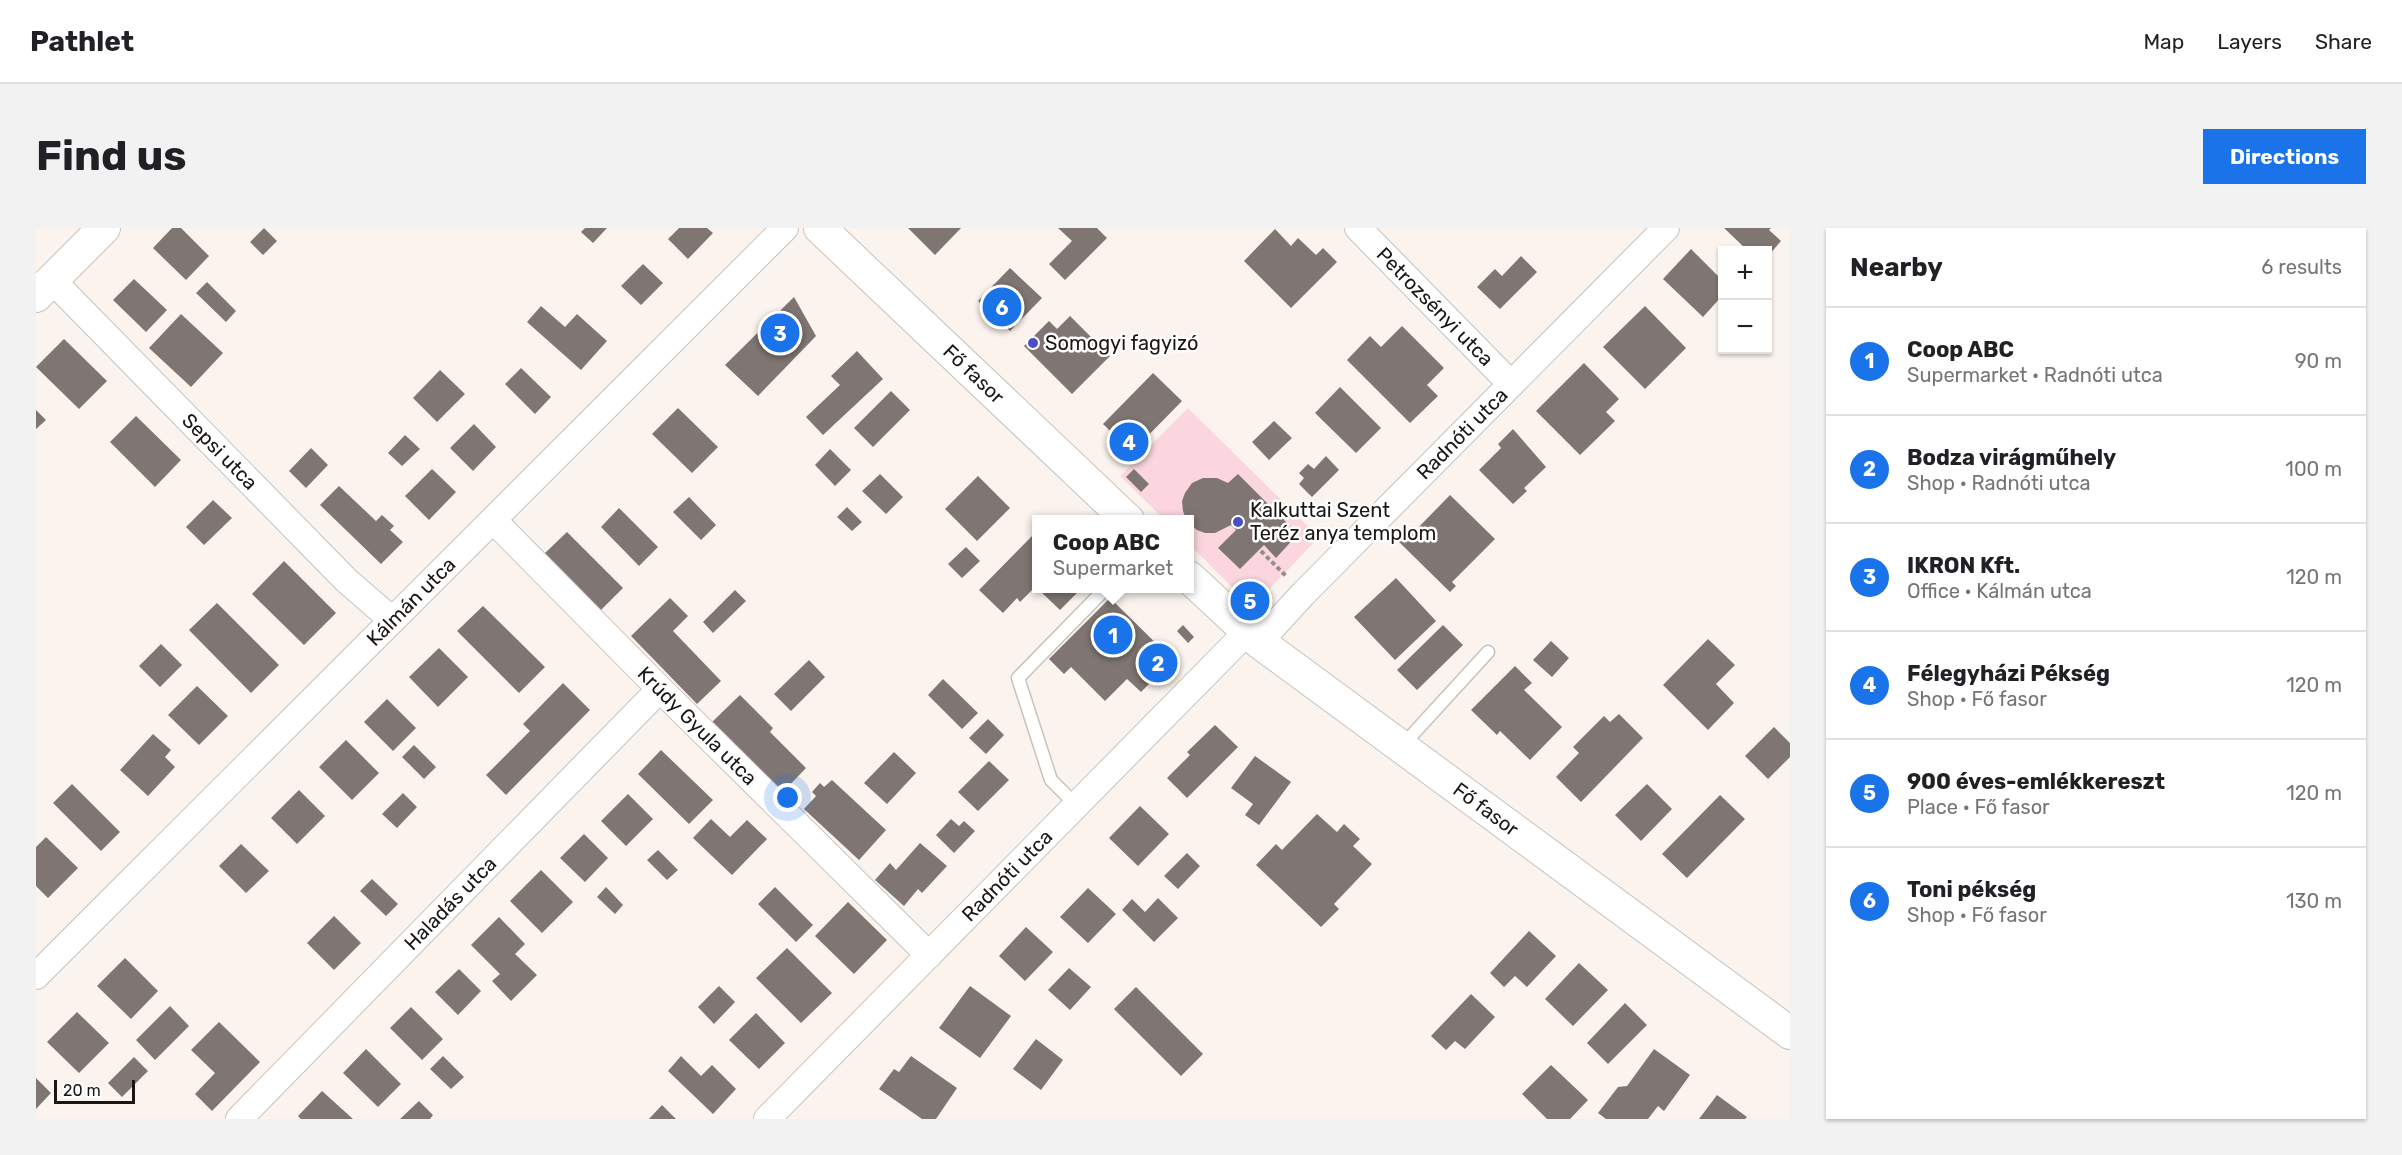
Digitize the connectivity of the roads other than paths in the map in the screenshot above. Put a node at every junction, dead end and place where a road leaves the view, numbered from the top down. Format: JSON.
{"nodes":[{"id":1,"x":104,"y":228,"type":"edge"},
{"id":2,"x":785,"y":228,"type":"edge"},
{"id":3,"x":820,"y":228,"type":"edge"},
{"id":4,"x":1358,"y":228,"type":"edge"},
{"id":5,"x":1666,"y":228,"type":"edge"},
{"id":6,"x":41,"y":289,"type":"edge"},
{"id":7,"x":1511,"y":384,"type":"junction"},
{"id":8,"x":1124,"y":515,"type":"edge"},
{"id":9,"x":493,"y":520,"type":"junction"},
{"id":10,"x":1194,"y":582,"type":"edge"},
{"id":11,"x":1101,"y":593,"type":"edge"},
{"id":12,"x":392,"y":620,"type":"junction"},
{"id":13,"x":1253,"y":637,"type":"junction"},
{"id":14,"x":1488,"y":652,"type":"dead end"},
{"id":15,"x":660,"y":689,"type":"junction"},
{"id":16,"x":1401,"y":747,"type":"junction"},
{"id":17,"x":1077,"y":806,"type":"junction"},
{"id":18,"x":929,"y":955,"type":"junction"},
{"id":19,"x":36,"y":976,"type":"edge"},
{"id":20,"x":1790,"y":1033,"type":"edge"},
{"id":21,"x":239,"y":1119,"type":"edge"},
{"id":22,"x":767,"y":1119,"type":"edge"}],
"edges":[{"from":1,"to":6,"type":"street"},
{"from":2,"to":9,"type":"street","name":"Kálmán utca"},
{"from":3,"to":8,"type":"street","name":"Fő fasor"},
{"from":4,"to":7,"type":"street","name":"Petrozsényi utca"},
{"from":5,"to":7,"type":"street","name":"Radnóti utca"},
{"from":6,"to":12,"type":"street","name":"Sepsi utca"},
{"from":7,"to":13,"type":"street","name":"Radnóti utca"},
{"from":9,"to":12,"type":"street","name":"Kálmán utca"},
{"from":9,"to":15,"type":"street","name":"Krúdy Gyula utca"},
{"from":10,"to":13,"type":"street","name":"Fő fasor"},
{"from":11,"to":17,"type":"lane"},
{"from":12,"to":19,"type":"street","name":"Kálmán utca"},
{"from":13,"to":16,"type":"street","name":"Fő fasor"},
{"from":13,"to":17,"type":"street","name":"Radnóti utca"},
{"from":14,"to":16,"type":"lane"},
{"from":15,"to":18,"type":"street","name":"Krúdy Gyula utca"},
{"from":15,"to":21,"type":"street","name":"Haladás utca"},
{"from":16,"to":20,"type":"street","name":"Fő fasor"},
{"from":17,"to":18,"type":"street","name":"Radnóti utca"},
{"from":18,"to":22,"type":"street","name":"Radnóti utca"}]}
